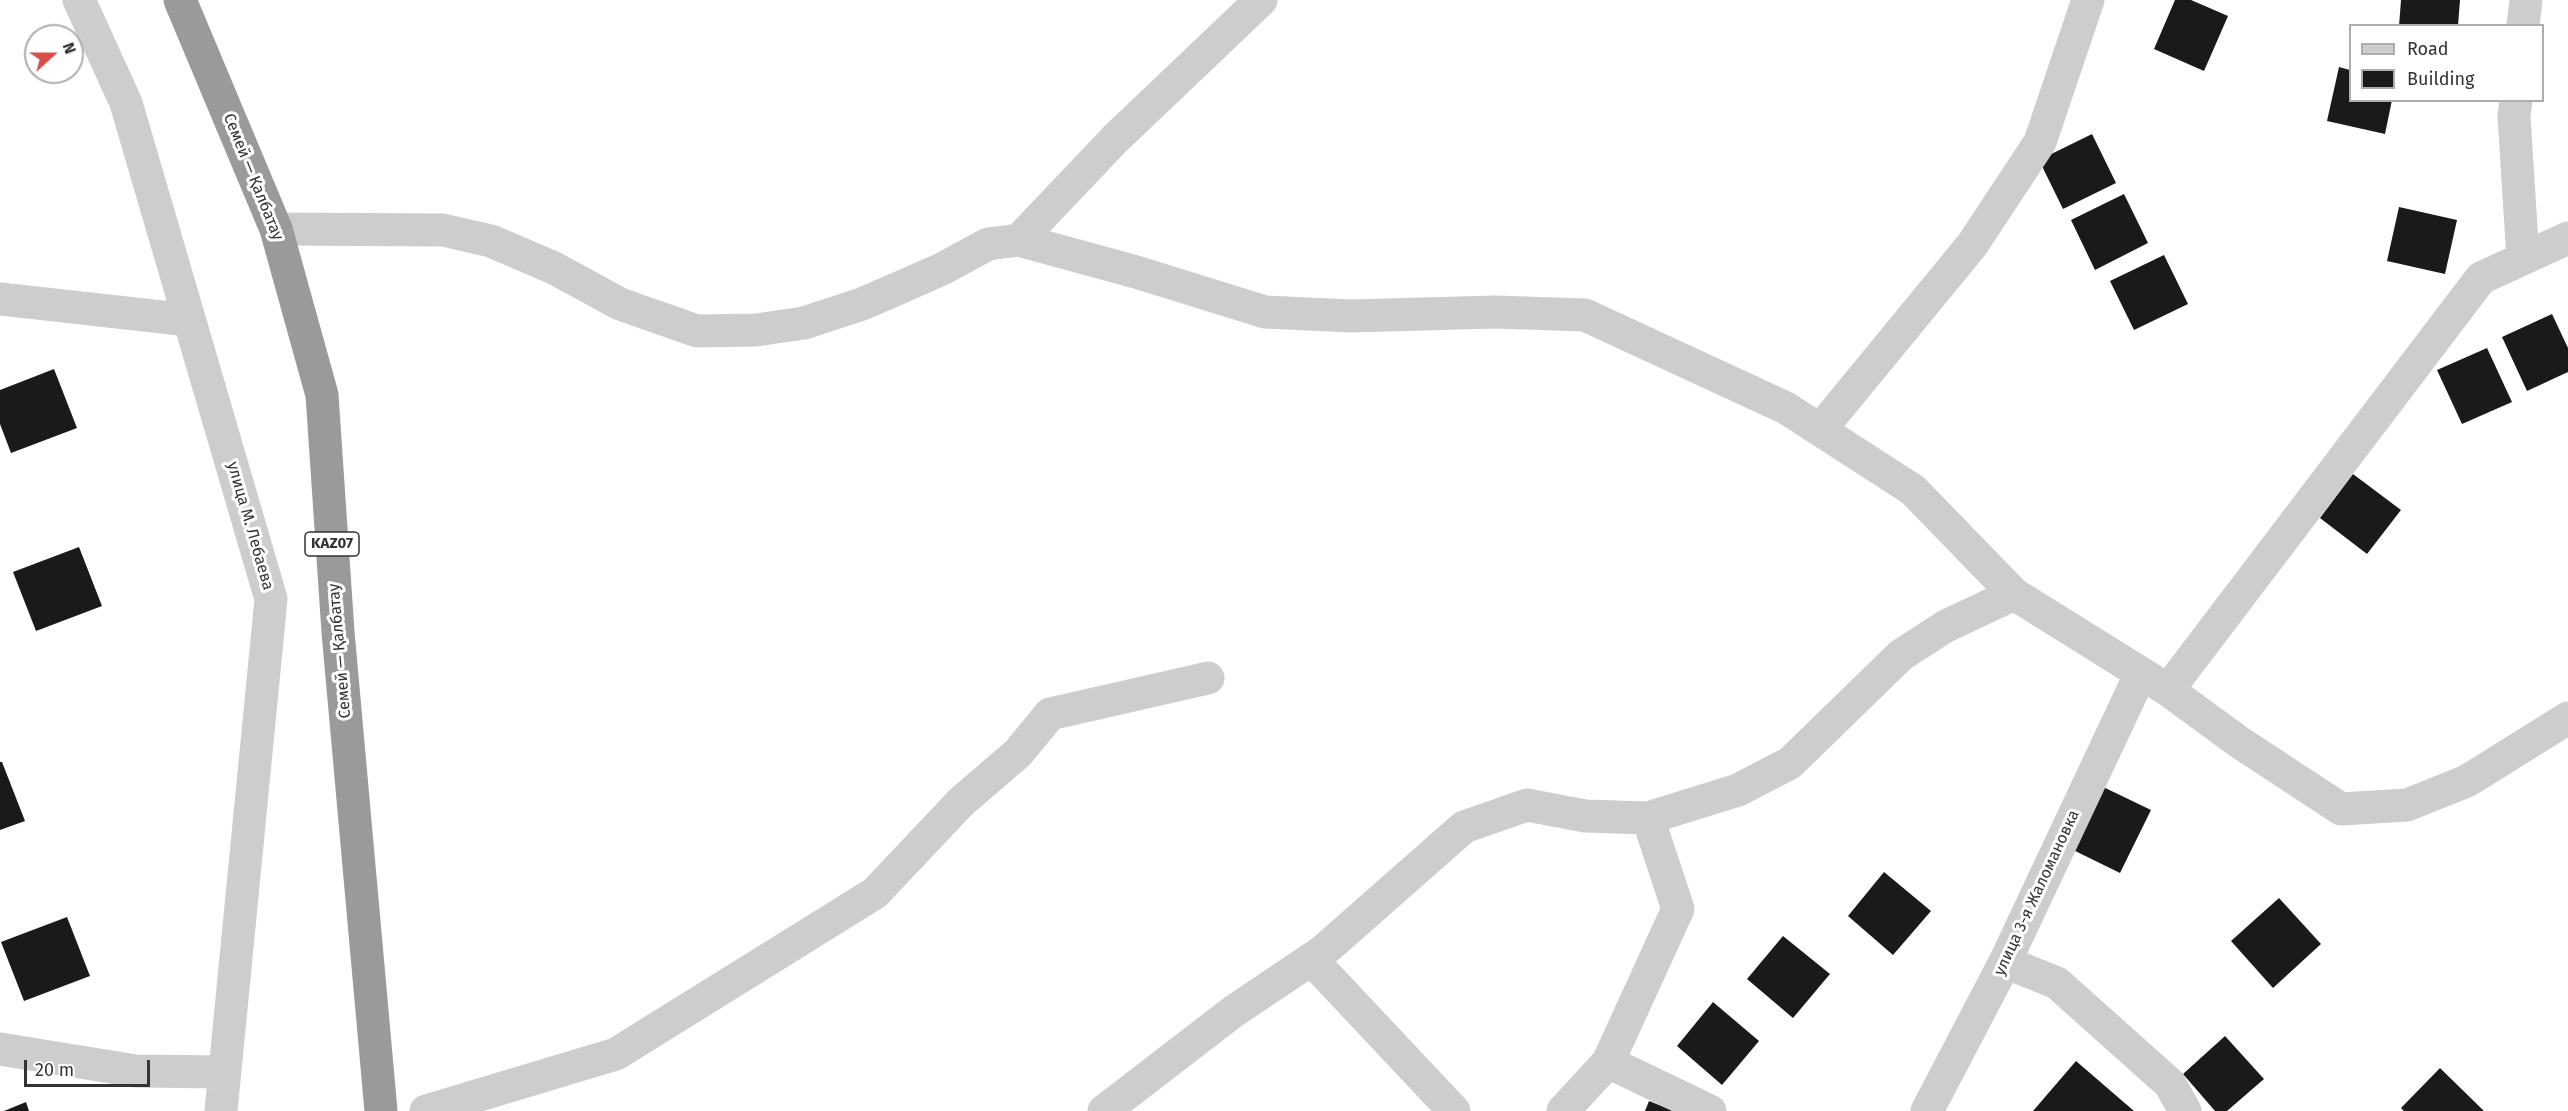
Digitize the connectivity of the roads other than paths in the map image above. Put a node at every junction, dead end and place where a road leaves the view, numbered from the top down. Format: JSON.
{"nodes":[{"id":1,"x":79,"y":0,"type":"edge"},
{"id":2,"x":180,"y":0,"type":"edge"},
{"id":3,"x":1261,"y":0,"type":"edge"},
{"id":4,"x":2088,"y":0,"type":"edge"},
{"id":5,"x":2526,"y":0,"type":"edge"},
{"id":6,"x":2523,"y":24,"type":"edge"},
{"id":7,"x":2516,"y":102,"type":"edge"},
{"id":8,"x":276,"y":229,"type":"junction"},
{"id":9,"x":2568,"y":238,"type":"edge"},
{"id":10,"x":1019,"y":240,"type":"junction"},
{"id":11,"x":2523,"y":259,"type":"junction"},
{"id":12,"x":0,"y":299,"type":"edge"},
{"id":13,"x":189,"y":320,"type":"junction"},
{"id":14,"x":1820,"y":430,"type":"junction"},
{"id":15,"x":2014,"y":594,"type":"junction"},
{"id":16,"x":2141,"y":673,"type":"junction"},
{"id":17,"x":1208,"y":678,"type":"dead end"},
{"id":18,"x":2168,"y":690,"type":"junction"},
{"id":19,"x":2568,"y":718,"type":"edge"},
{"id":20,"x":1648,"y":818,"type":"junction"},
{"id":21,"x":1311,"y":959,"type":"junction"},
{"id":22,"x":2005,"y":962,"type":"junction"},
{"id":23,"x":0,"y":1049,"type":"edge"},
{"id":24,"x":1608,"y":1062,"type":"junction"},
{"id":25,"x":225,"y":1072,"type":"junction"},
{"id":26,"x":221,"y":1111,"type":"edge"},
{"id":27,"x":381,"y":1111,"type":"edge"},
{"id":28,"x":426,"y":1111,"type":"edge"},
{"id":29,"x":1104,"y":1111,"type":"edge"},
{"id":30,"x":1454,"y":1111,"type":"edge"},
{"id":31,"x":1563,"y":1111,"type":"edge"},
{"id":32,"x":1710,"y":1111,"type":"edge"},
{"id":33,"x":1928,"y":1111,"type":"edge"},
{"id":34,"x":2185,"y":1111,"type":"edge"}],
"edges":[{"from":1,"to":13,"type":"street","name":"улица М. Лебаева"},
{"from":2,"to":8,"type":"highway","name":"Семей — Қалбатау","number":"KAZ07"},
{"from":3,"to":10,"type":"street"},
{"from":4,"to":14,"type":"street"},
{"from":5,"to":6,"type":"street"},
{"from":7,"to":11,"type":"street"},
{"from":8,"to":10,"type":"street"},
{"from":8,"to":27,"type":"highway","name":"Семей — Қалбатау","number":"KAZ07"},
{"from":9,"to":11,"type":"street"},
{"from":10,"to":14,"type":"street"},
{"from":11,"to":18,"type":"street"},
{"from":12,"to":13,"type":"street"},
{"from":13,"to":25,"type":"street","name":"улица М. Лебаева"},
{"from":14,"to":15,"type":"street"},
{"from":15,"to":16,"type":"street"},
{"from":15,"to":20,"type":"street"},
{"from":16,"to":18,"type":"street"},
{"from":16,"to":22,"type":"street","name":"улица 3-я Жаломановка"},
{"from":17,"to":28,"type":"street"},
{"from":18,"to":19,"type":"street"},
{"from":20,"to":21,"type":"street"},
{"from":20,"to":24,"type":"street"},
{"from":21,"to":29,"type":"street"},
{"from":21,"to":30,"type":"street"},
{"from":22,"to":33,"type":"street","name":"улица 3-я Жаломановка"},
{"from":22,"to":34,"type":"street"},
{"from":23,"to":25,"type":"street"},
{"from":24,"to":31,"type":"street"},
{"from":24,"to":32,"type":"street"},
{"from":25,"to":26,"type":"street","name":"улица М. Лебаева"}]}
